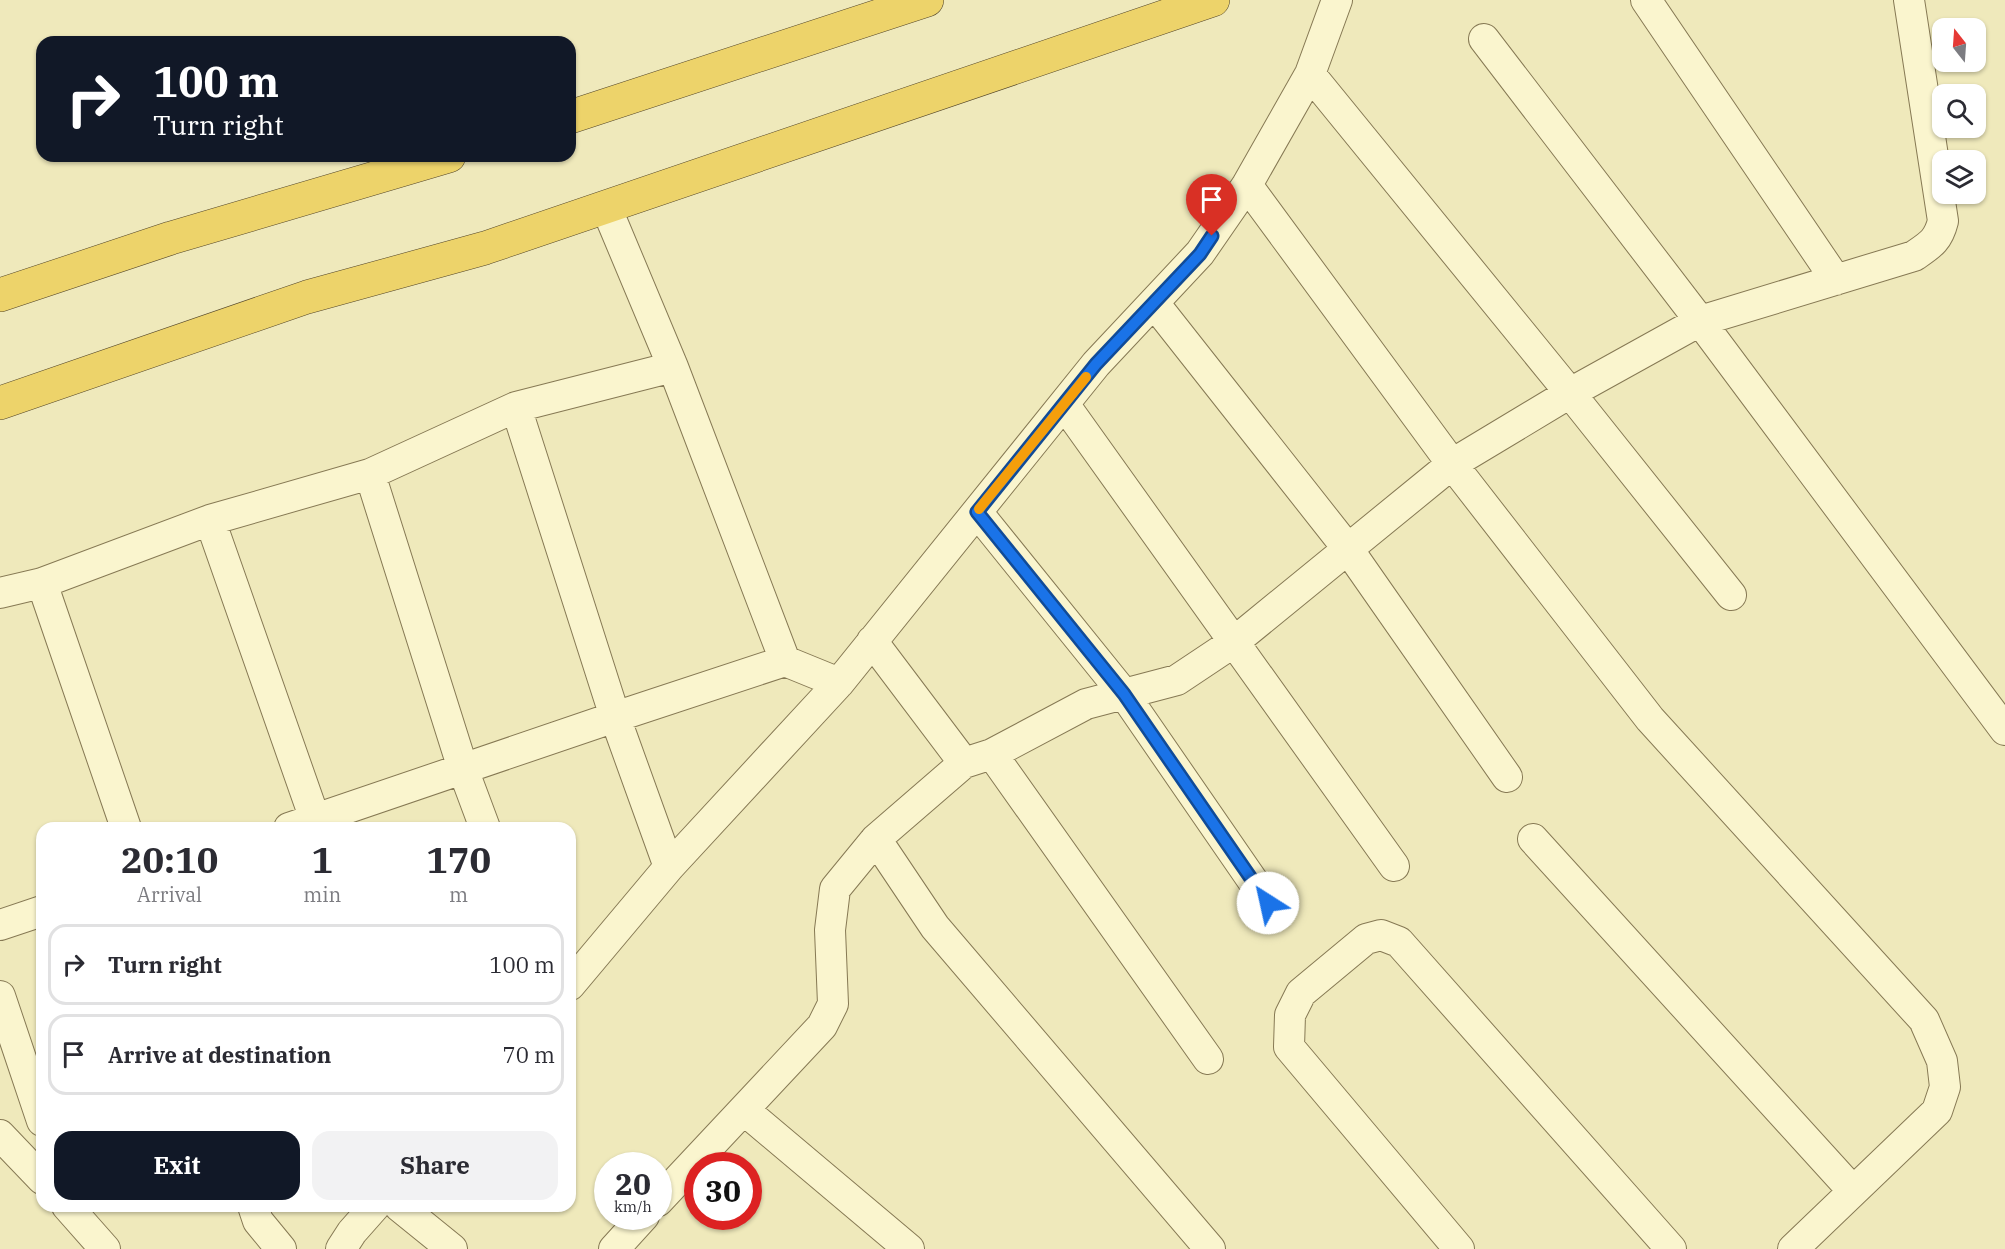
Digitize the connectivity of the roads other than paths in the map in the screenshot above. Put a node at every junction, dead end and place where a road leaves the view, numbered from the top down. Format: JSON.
{"nodes":[{"id":1,"x":927,"y":0,"type":"edge"},
{"id":2,"x":1213,"y":0,"type":"edge"},
{"id":3,"x":1337,"y":0,"type":"edge"},
{"id":4,"x":1646,"y":0,"type":"edge"},
{"id":5,"x":1909,"y":0,"type":"edge"},
{"id":6,"x":1484,"y":39,"type":"dead end"},
{"id":7,"x":1310,"y":74,"type":"junction"},
{"id":8,"x":576,"y":115,"type":"edge"},
{"id":9,"x":429,"y":162,"type":"edge"},
{"id":10,"x":1246,"y":185,"type":"junction"},
{"id":11,"x":606,"y":207,"type":"junction"},
{"id":12,"x":1836,"y":280,"type":"junction"},
{"id":13,"x":0,"y":295,"type":"edge"},
{"id":14,"x":1154,"y":303,"type":"junction"},
{"id":15,"x":1700,"y":321,"type":"junction"},
{"id":16,"x":673,"y":367,"type":"junction"},
{"id":17,"x":1570,"y":393,"type":"junction"},
{"id":18,"x":0,"y":403,"type":"edge"},
{"id":19,"x":1064,"y":404,"type":"junction"},
{"id":20,"x":516,"y":408,"type":"junction"},
{"id":21,"x":1452,"y":464,"type":"junction"},
{"id":22,"x":370,"y":474,"type":"junction"},
{"id":23,"x":977,"y":512,"type":"junction"},
{"id":24,"x":210,"y":520,"type":"junction"},
{"id":25,"x":1348,"y":549,"type":"junction"},
{"id":26,"x":42,"y":583,"type":"junction"},
{"id":27,"x":0,"y":593,"type":"edge"},
{"id":28,"x":1731,"y":595,"type":"dead end"},
{"id":29,"x":872,"y":641,"type":"junction"},
{"id":30,"x":1234,"y":642,"type":"junction"},
{"id":31,"x":785,"y":661,"type":"junction"},
{"id":32,"x":839,"y":682,"type":"junction"},
{"id":33,"x":1124,"y":694,"type":"junction"},
{"id":34,"x":615,"y":717,"type":"junction"},
{"id":35,"x":2005,"y":730,"type":"edge"},
{"id":36,"x":992,"y":754,"type":"junction"},
{"id":37,"x":964,"y":763,"type":"junction"},
{"id":38,"x":463,"y":769,"type":"junction"},
{"id":39,"x":1506,"y":777,"type":"dead end"},
{"id":40,"x":124,"y":822,"type":"edge"},
{"id":41,"x":307,"y":822,"type":"edge"},
{"id":42,"x":316,"y":822,"type":"edge"},
{"id":43,"x":483,"y":822,"type":"edge"},
{"id":44,"x":876,"y":839,"type":"junction"},
{"id":45,"x":1533,"y":839,"type":"dead end"},
{"id":46,"x":1394,"y":866,"type":"dead end"},
{"id":47,"x":669,"y":867,"type":"junction"},
{"id":48,"x":1268,"y":903,"type":"dead end"},
{"id":49,"x":36,"y":913,"type":"edge"},
{"id":50,"x":0,"y":926,"type":"edge"},
{"id":51,"x":576,"y":978,"type":"edge"},
{"id":52,"x":0,"y":996,"type":"edge"},
{"id":53,"x":1208,"y":1059,"type":"dead end"},
{"id":54,"x":36,"y":1103,"type":"edge"},
{"id":55,"x":744,"y":1110,"type":"junction"},
{"id":56,"x":0,"y":1136,"type":"edge"},
{"id":57,"x":36,"y":1173,"type":"edge"},
{"id":58,"x":672,"y":1186,"type":"edge"},
{"id":59,"x":1853,"y":1191,"type":"junction"},
{"id":60,"x":73,"y":1212,"type":"edge"},
{"id":61,"x":255,"y":1212,"type":"edge"},
{"id":62,"x":370,"y":1212,"type":"edge"},
{"id":63,"x":406,"y":1212,"type":"edge"},
{"id":64,"x":631,"y":1230,"type":"edge"},
{"id":65,"x":105,"y":1249,"type":"edge"},
{"id":66,"x":281,"y":1249,"type":"edge"},
{"id":67,"x":341,"y":1249,"type":"edge"},
{"id":68,"x":452,"y":1249,"type":"edge"},
{"id":69,"x":614,"y":1249,"type":"edge"},
{"id":70,"x":909,"y":1249,"type":"edge"},
{"id":71,"x":1210,"y":1249,"type":"edge"},
{"id":72,"x":1459,"y":1249,"type":"edge"},
{"id":73,"x":1671,"y":1249,"type":"edge"},
{"id":74,"x":1793,"y":1249,"type":"edge"}],
"edges":[{"from":1,"to":8,"type":"highway"},
{"from":2,"to":11,"type":"highway"},
{"from":3,"to":7,"type":"street"},
{"from":4,"to":12,"type":"street"},
{"from":5,"to":12,"type":"street"},
{"from":6,"to":15,"type":"street"},
{"from":7,"to":10,"type":"street"},
{"from":7,"to":17,"type":"street"},
{"from":9,"to":13,"type":"highway"},
{"from":10,"to":14,"type":"street"},
{"from":10,"to":21,"type":"street"},
{"from":11,"to":16,"type":"street"},
{"from":11,"to":18,"type":"highway"},
{"from":12,"to":15,"type":"street"},
{"from":14,"to":19,"type":"street"},
{"from":14,"to":25,"type":"street"},
{"from":15,"to":17,"type":"street"},
{"from":15,"to":35,"type":"street"},
{"from":16,"to":20,"type":"street"},
{"from":16,"to":31,"type":"street"},
{"from":17,"to":21,"type":"street"},
{"from":17,"to":28,"type":"street"},
{"from":19,"to":23,"type":"street"},
{"from":19,"to":30,"type":"street"},
{"from":20,"to":22,"type":"street"},
{"from":20,"to":34,"type":"street"},
{"from":21,"to":25,"type":"street"},
{"from":21,"to":59,"type":"street"},
{"from":22,"to":24,"type":"street"},
{"from":22,"to":38,"type":"street"},
{"from":23,"to":29,"type":"street"},
{"from":23,"to":33,"type":"street"},
{"from":24,"to":26,"type":"street"},
{"from":24,"to":41,"type":"street"},
{"from":25,"to":30,"type":"street"},
{"from":25,"to":39,"type":"street"},
{"from":26,"to":27,"type":"street"},
{"from":26,"to":40,"type":"street"},
{"from":29,"to":32,"type":"street"},
{"from":29,"to":37,"type":"street"},
{"from":30,"to":33,"type":"street"},
{"from":30,"to":46,"type":"street"},
{"from":31,"to":32,"type":"street"},
{"from":31,"to":34,"type":"street"},
{"from":32,"to":47,"type":"street"},
{"from":33,"to":36,"type":"street"},
{"from":33,"to":48,"type":"street"},
{"from":34,"to":38,"type":"street"},
{"from":34,"to":47,"type":"street"},
{"from":36,"to":37,"type":"street"},
{"from":36,"to":53,"type":"street"},
{"from":37,"to":44,"type":"street"},
{"from":38,"to":42,"type":"street"},
{"from":38,"to":43,"type":"street"},
{"from":44,"to":55,"type":"street"},
{"from":44,"to":71,"type":"street"},
{"from":45,"to":59,"type":"street"},
{"from":47,"to":51,"type":"street"},
{"from":49,"to":50,"type":"street"},
{"from":52,"to":54,"type":"street"},
{"from":55,"to":58,"type":"street"},
{"from":55,"to":70,"type":"street"},
{"from":56,"to":57,"type":"street"},
{"from":59,"to":74,"type":"street"},
{"from":60,"to":65,"type":"street"},
{"from":61,"to":66,"type":"street"},
{"from":62,"to":67,"type":"street"},
{"from":63,"to":68,"type":"street"},
{"from":64,"to":69,"type":"street"},
{"from":72,"to":73,"type":"street"}]}
